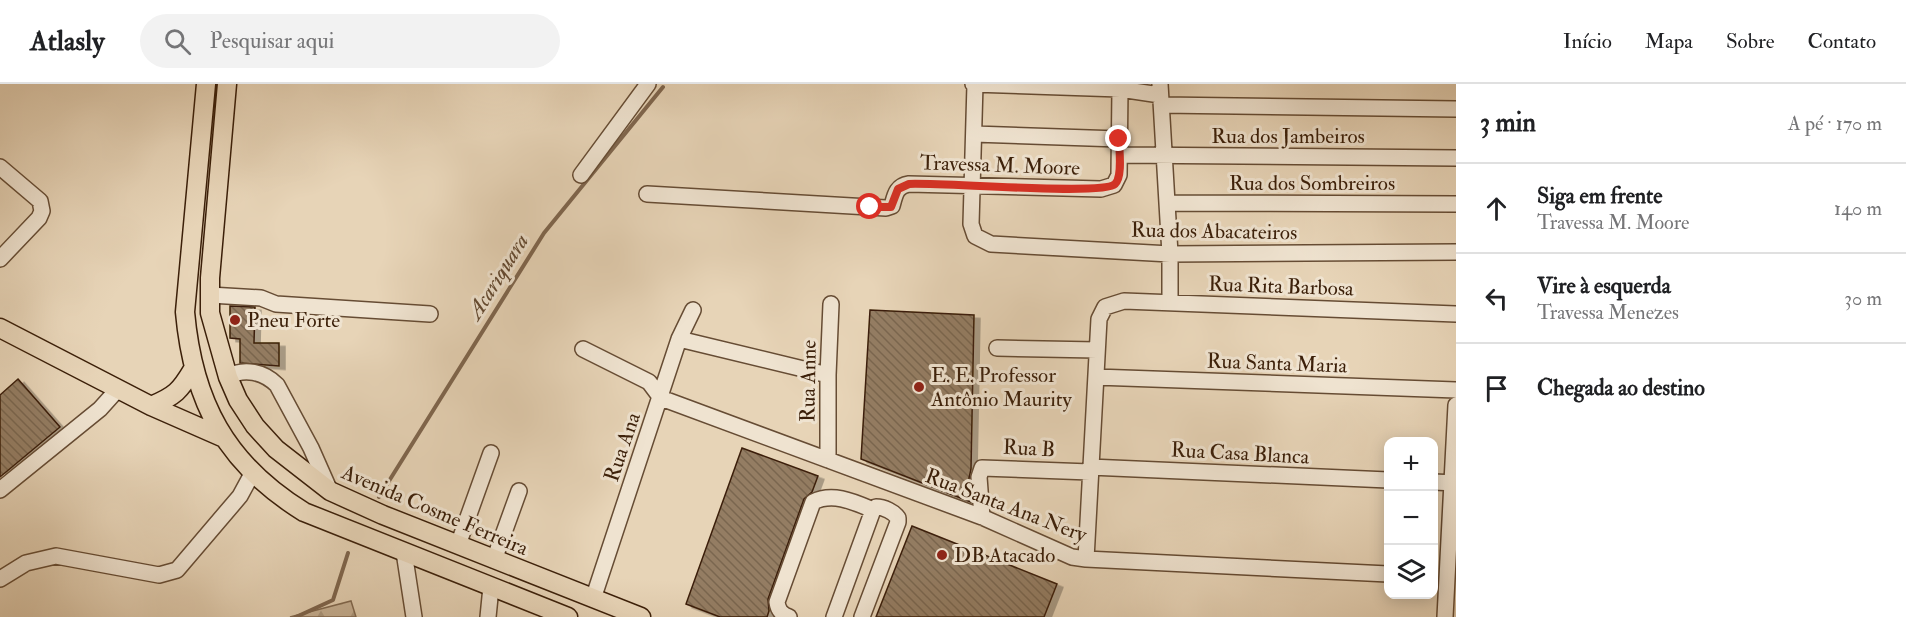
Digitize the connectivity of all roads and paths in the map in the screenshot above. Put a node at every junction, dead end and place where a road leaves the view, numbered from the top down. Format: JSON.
{"nodes":[{"id":1,"x":206,"y":84,"type":"edge"},
{"id":2,"x":227,"y":84,"type":"edge"},
{"id":3,"x":648,"y":84,"type":"edge"},
{"id":4,"x":974,"y":84,"type":"edge"},
{"id":5,"x":1007,"y":84,"type":"edge"},
{"id":6,"x":1120,"y":89,"type":"junction"},
{"id":7,"x":1161,"y":95,"type":"edge"},
{"id":8,"x":1456,"y":109,"type":"edge"},
{"id":9,"x":974,"y":134,"type":"junction"},
{"id":10,"x":1119,"y":139,"type":"junction"},
{"id":11,"x":1120,"y":155,"type":"junction"},
{"id":12,"x":1164,"y":156,"type":"junction"},
{"id":13,"x":1456,"y":158,"type":"edge"},
{"id":14,"x":0,"y":167,"type":"edge"},
{"id":15,"x":581,"y":175,"type":"dead end"},
{"id":16,"x":971,"y":185,"type":"junction"},
{"id":17,"x":647,"y":194,"type":"dead end"},
{"id":18,"x":1167,"y":203,"type":"junction"},
{"id":19,"x":1456,"y":204,"type":"edge"},
{"id":20,"x":1456,"y":252,"type":"edge"},
{"id":21,"x":1170,"y":254,"type":"junction"},
{"id":22,"x":0,"y":259,"type":"edge"},
{"id":23,"x":210,"y":295,"type":"junction"},
{"id":24,"x":1170,"y":302,"type":"junction"},
{"id":25,"x":831,"y":304,"type":"dead end"},
{"id":26,"x":693,"y":310,"type":"dead end"},
{"id":27,"x":430,"y":314,"type":"dead end"},
{"id":28,"x":1456,"y":314,"type":"edge"},
{"id":29,"x":0,"y":328,"type":"edge"},
{"id":30,"x":679,"y":339,"type":"junction"},
{"id":31,"x":997,"y":348,"type":"dead end"},
{"id":32,"x":583,"y":349,"type":"dead end"},
{"id":33,"x":1097,"y":350,"type":"junction"},
{"id":34,"x":193,"y":369,"type":"junction"},
{"id":35,"x":828,"y":375,"type":"junction"},
{"id":36,"x":228,"y":377,"type":"junction"},
{"id":37,"x":1096,"y":377,"type":"junction"},
{"id":38,"x":118,"y":389,"type":"junction"},
{"id":39,"x":1456,"y":390,"type":"edge"},
{"id":40,"x":661,"y":398,"type":"junction"},
{"id":41,"x":1456,"y":405,"type":"edge"},
{"id":42,"x":151,"y":406,"type":"junction"},
{"id":43,"x":224,"y":438,"type":"junction"},
{"id":44,"x":491,"y":453,"type":"dead end"},
{"id":45,"x":828,"y":460,"type":"junction"},
{"id":46,"x":1090,"y":469,"type":"junction"},
{"id":47,"x":253,"y":472,"type":"junction"},
{"id":48,"x":1384,"y":480,"type":"edge"},
{"id":49,"x":1438,"y":482,"type":"edge"},
{"id":50,"x":1453,"y":483,"type":"edge"},
{"id":51,"x":0,"y":490,"type":"edge"},
{"id":52,"x":330,"y":491,"type":"junction"},
{"id":53,"x":519,"y":492,"type":"dead end"},
{"id":54,"x":873,"y":510,"type":"junction"},
{"id":55,"x":982,"y":518,"type":"junction"},
{"id":56,"x":458,"y":545,"type":"junction"},
{"id":57,"x":404,"y":552,"type":"junction"},
{"id":58,"x":1086,"y":559,"type":"junction"},
{"id":59,"x":494,"y":560,"type":"junction"},
{"id":60,"x":1384,"y":574,"type":"edge"},
{"id":61,"x":1446,"y":577,"type":"edge"},
{"id":62,"x":0,"y":579,"type":"edge"},
{"id":63,"x":491,"y":587,"type":"junction"},
{"id":64,"x":593,"y":599,"type":"junction"},
{"id":65,"x":414,"y":617,"type":"edge"},
{"id":66,"x":488,"y":617,"type":"edge"},
{"id":67,"x":568,"y":617,"type":"edge"},
{"id":68,"x":641,"y":617,"type":"edge"},
{"id":69,"x":789,"y":617,"type":"edge"},
{"id":70,"x":834,"y":617,"type":"edge"},
{"id":71,"x":862,"y":617,"type":"edge"},
{"id":72,"x":1445,"y":617,"type":"edge"}],
"edges":[{"from":1,"to":34,"type":"main road"},
{"from":2,"to":23,"type":"main road","name":"Avenida Cosme Ferreira"},
{"from":3,"to":15,"type":"street"},
{"from":4,"to":5,"type":"street"},
{"from":4,"to":9,"type":"street"},
{"from":5,"to":6,"type":"street"},
{"from":6,"to":7,"type":"street"},
{"from":6,"to":10,"type":"street"},
{"from":7,"to":8,"type":"street"},
{"from":7,"to":12,"type":"street"},
{"from":9,"to":10,"type":"street"},
{"from":9,"to":16,"type":"street"},
{"from":10,"to":11,"type":"street"},
{"from":11,"to":12,"type":"street","name":"Rua dos Jambeiros"},
{"from":11,"to":16,"type":"street","name":"Travessa M. Moore"},
{"from":12,"to":13,"type":"street","name":"Rua dos Jambeiros"},
{"from":12,"to":18,"type":"street"},
{"from":14,"to":22,"type":"street"},
{"from":16,"to":17,"type":"street","name":"Travessa M. Moore"},
{"from":16,"to":21,"type":"street","name":"Rua dos Abacateiros"},
{"from":18,"to":19,"type":"street","name":"Rua dos Sombreiros"},
{"from":18,"to":21,"type":"street"},
{"from":20,"to":21,"type":"street","name":"Rua dos Abacateiros"},
{"from":21,"to":24,"type":"street"},
{"from":23,"to":27,"type":"street"},
{"from":23,"to":36,"type":"main road","name":"Avenida Cosme Ferreira"},
{"from":24,"to":28,"type":"street","name":"Rua Rita Barbosa"},
{"from":24,"to":33,"type":"street","name":"Rua Rita Barbosa"},
{"from":25,"to":35,"type":"street","name":"Rua Anne"},
{"from":26,"to":30,"type":"street","name":"Rua Ana"},
{"from":29,"to":38,"type":"main road"},
{"from":30,"to":35,"type":"street"},
{"from":30,"to":40,"type":"street","name":"Rua Ana"},
{"from":31,"to":33,"type":"street"},
{"from":32,"to":40,"type":"street"},
{"from":33,"to":37,"type":"street"},
{"from":34,"to":42,"type":"main road"},
{"from":34,"to":43,"type":"main road"},
{"from":35,"to":45,"type":"street","name":"Rua Anne"},
{"from":36,"to":52,"type":"main road","name":"Avenida Cosme Ferreira"},
{"from":36,"to":52,"type":"street"},
{"from":37,"to":39,"type":"street","name":"Rua Santa Maria"},
{"from":37,"to":46,"type":"street"},
{"from":38,"to":42,"type":"main road"},
{"from":38,"to":51,"type":"street"},
{"from":40,"to":45,"type":"street","name":"Rua Santa Ana Nery"},
{"from":40,"to":64,"type":"street","name":"Rua Ana"},
{"from":41,"to":50,"type":"street"},
{"from":42,"to":43,"type":"main road"},
{"from":43,"to":47,"type":"main road"},
{"from":44,"to":56,"type":"street"},
{"from":45,"to":55,"type":"street","name":"Rua Santa Ana Nery"},
{"from":46,"to":48,"type":"street","name":"Rua Casa Blanca"},
{"from":46,"to":55,"type":"street","name":"Rua B"},
{"from":46,"to":58,"type":"street"},
{"from":47,"to":57,"type":"main road"},
{"from":47,"to":62,"type":"street"},
{"from":49,"to":50,"type":"street"},
{"from":50,"to":61,"type":"street"},
{"from":52,"to":56,"type":"main road","name":"Avenida Cosme Ferreira"},
{"from":53,"to":59,"type":"street"},
{"from":54,"to":69,"type":"street"},
{"from":54,"to":70,"type":"street"},
{"from":54,"to":71,"type":"street"},
{"from":55,"to":58,"type":"street","name":"Rua Santa Ana Nery"},
{"from":56,"to":59,"type":"main road","name":"Avenida Cosme Ferreira"},
{"from":57,"to":63,"type":"main road"},
{"from":57,"to":65,"type":"street"},
{"from":58,"to":60,"type":"street","name":"Rua Santa Ana Nery"},
{"from":59,"to":64,"type":"main road","name":"Avenida Cosme Ferreira"},
{"from":61,"to":72,"type":"street"},
{"from":63,"to":66,"type":"street"},
{"from":63,"to":67,"type":"main road"},
{"from":64,"to":68,"type":"main road","name":"Avenida Cosme Ferreira"}]}
